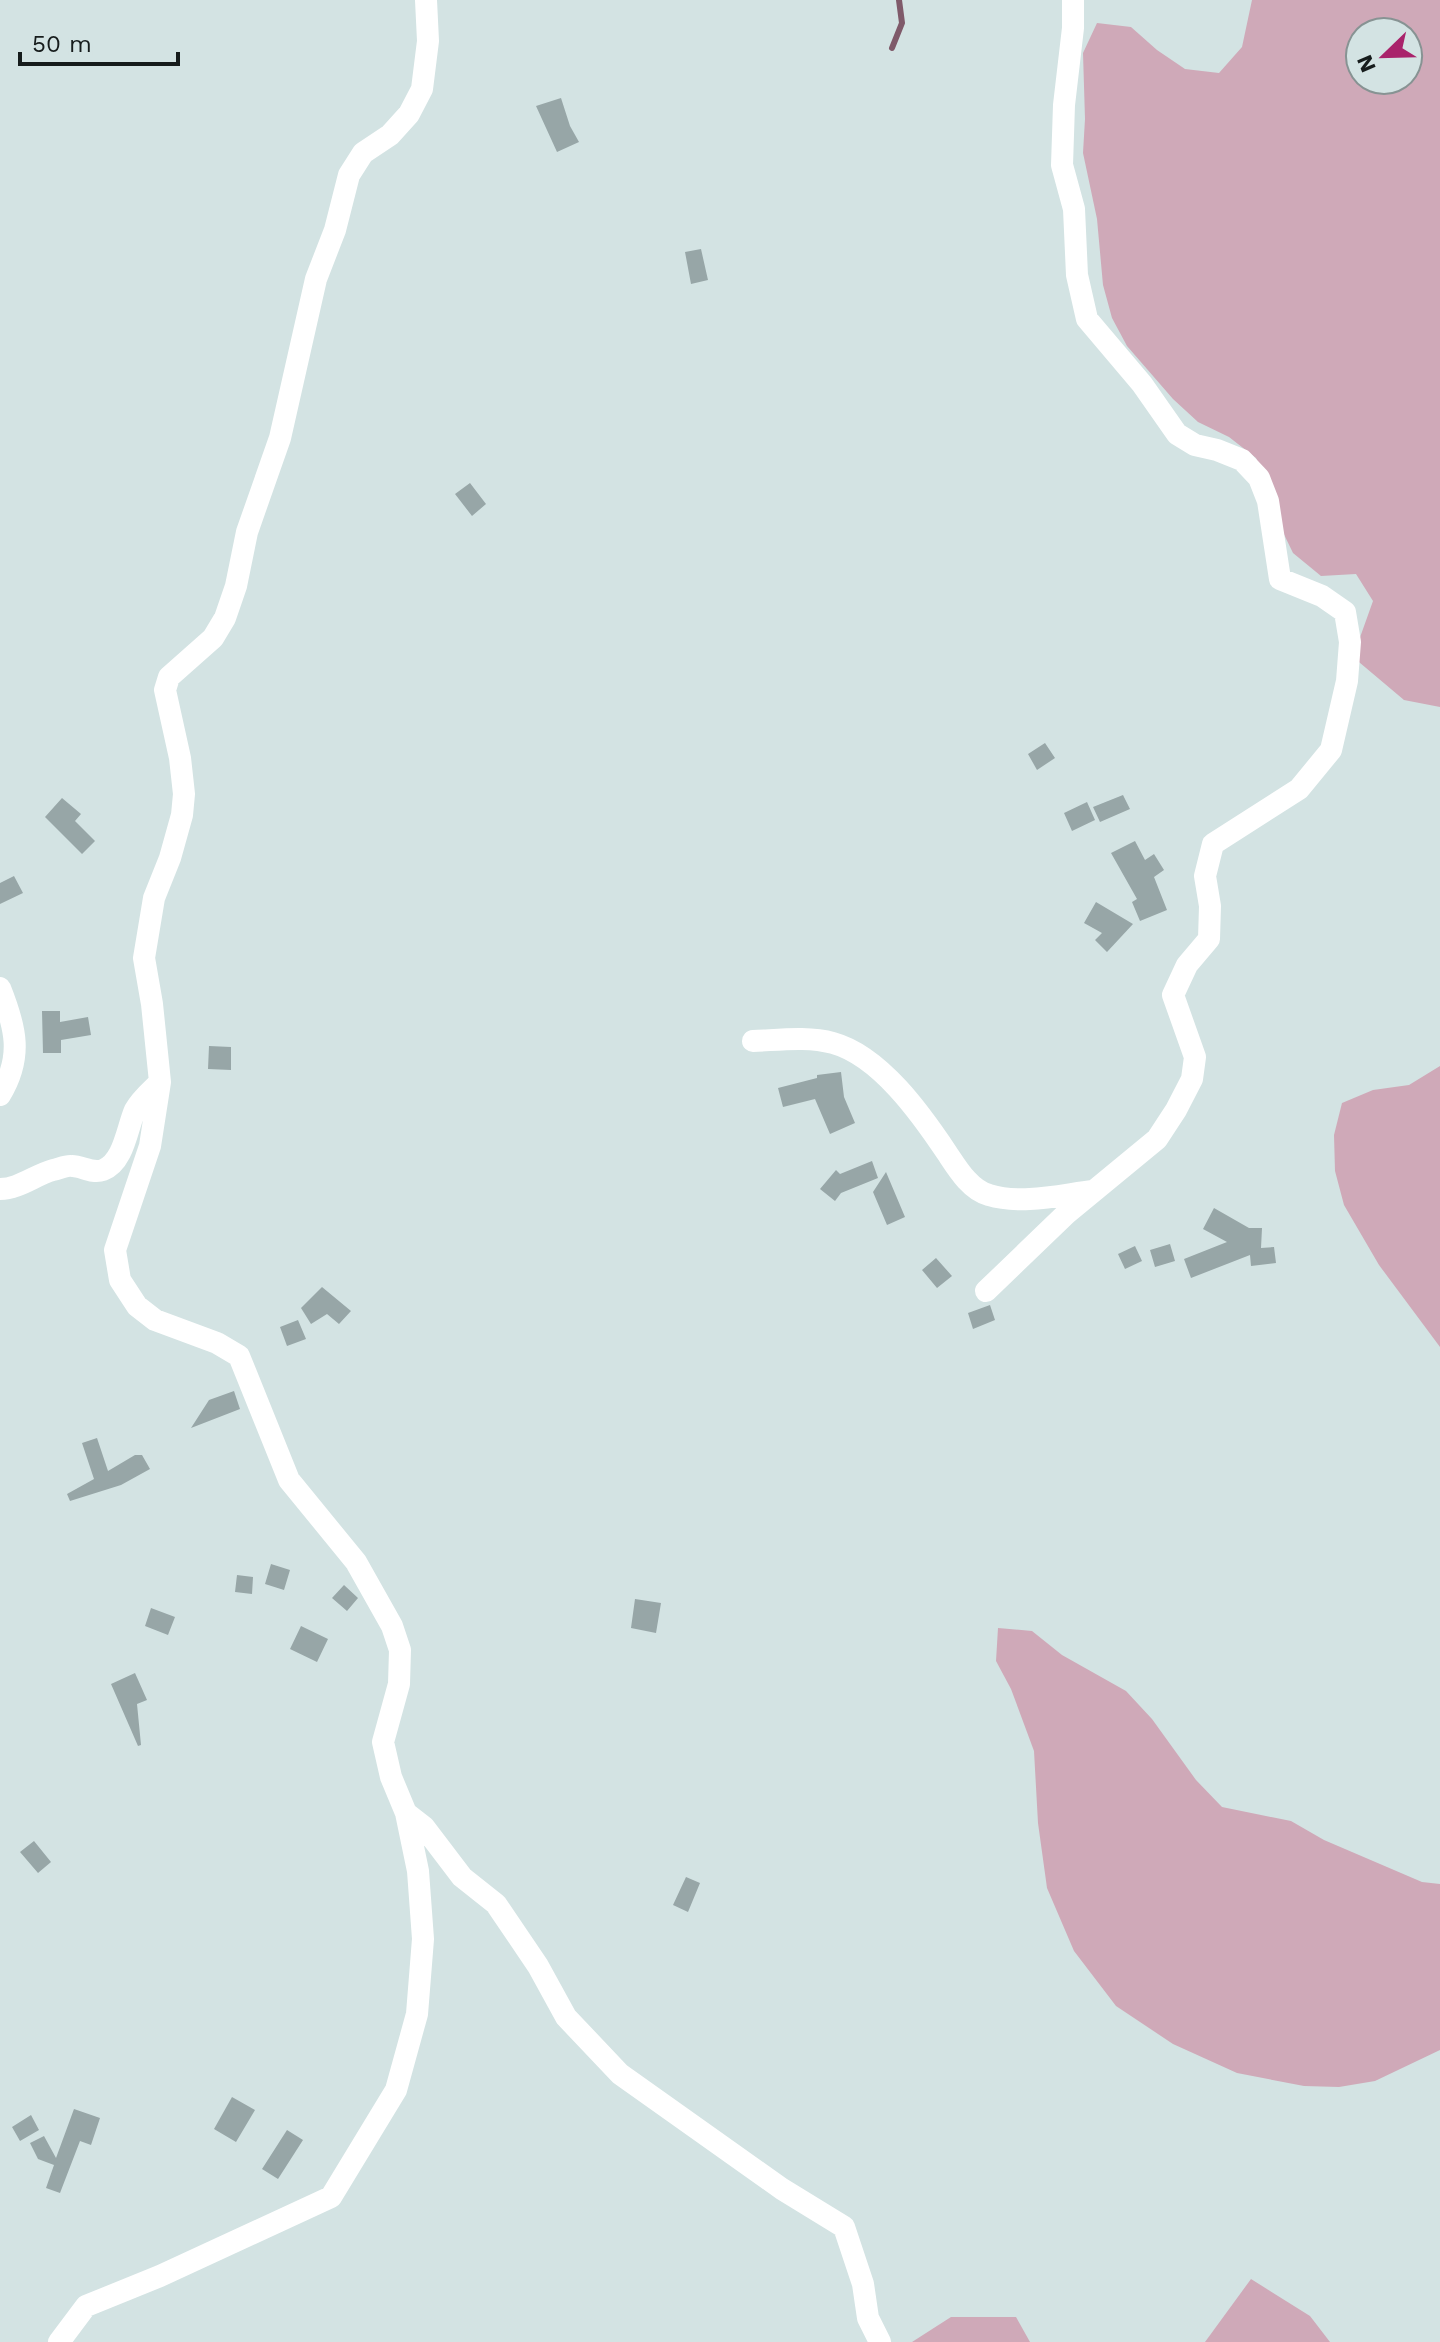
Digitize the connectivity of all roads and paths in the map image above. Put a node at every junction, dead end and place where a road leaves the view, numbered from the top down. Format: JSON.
{"nodes":[{"id":1,"x":426,"y":0,"type":"edge"},
{"id":2,"x":1073,"y":0,"type":"edge"},
{"id":3,"x":0,"y":988,"type":"edge"},
{"id":4,"x":753,"y":1041,"type":"dead end"},
{"id":5,"x":160,"y":1082,"type":"junction"},
{"id":6,"x":0,"y":1095,"type":"edge"},
{"id":7,"x":0,"y":1189,"type":"edge"},
{"id":8,"x":1094,"y":1191,"type":"junction"},
{"id":9,"x":986,"y":1291,"type":"dead end"},
{"id":10,"x":406,"y":1813,"type":"junction"},
{"id":11,"x":59,"y":2342,"type":"edge"},
{"id":12,"x":880,"y":2342,"type":"edge"}],
"edges":[{"from":1,"to":5,"type":"street"},
{"from":2,"to":8,"type":"street"},
{"from":3,"to":6,"type":"street"},
{"from":4,"to":8,"type":"street"},
{"from":5,"to":7,"type":"street"},
{"from":5,"to":10,"type":"street"},
{"from":8,"to":9,"type":"street"},
{"from":10,"to":11,"type":"street"},
{"from":10,"to":12,"type":"street"}]}
